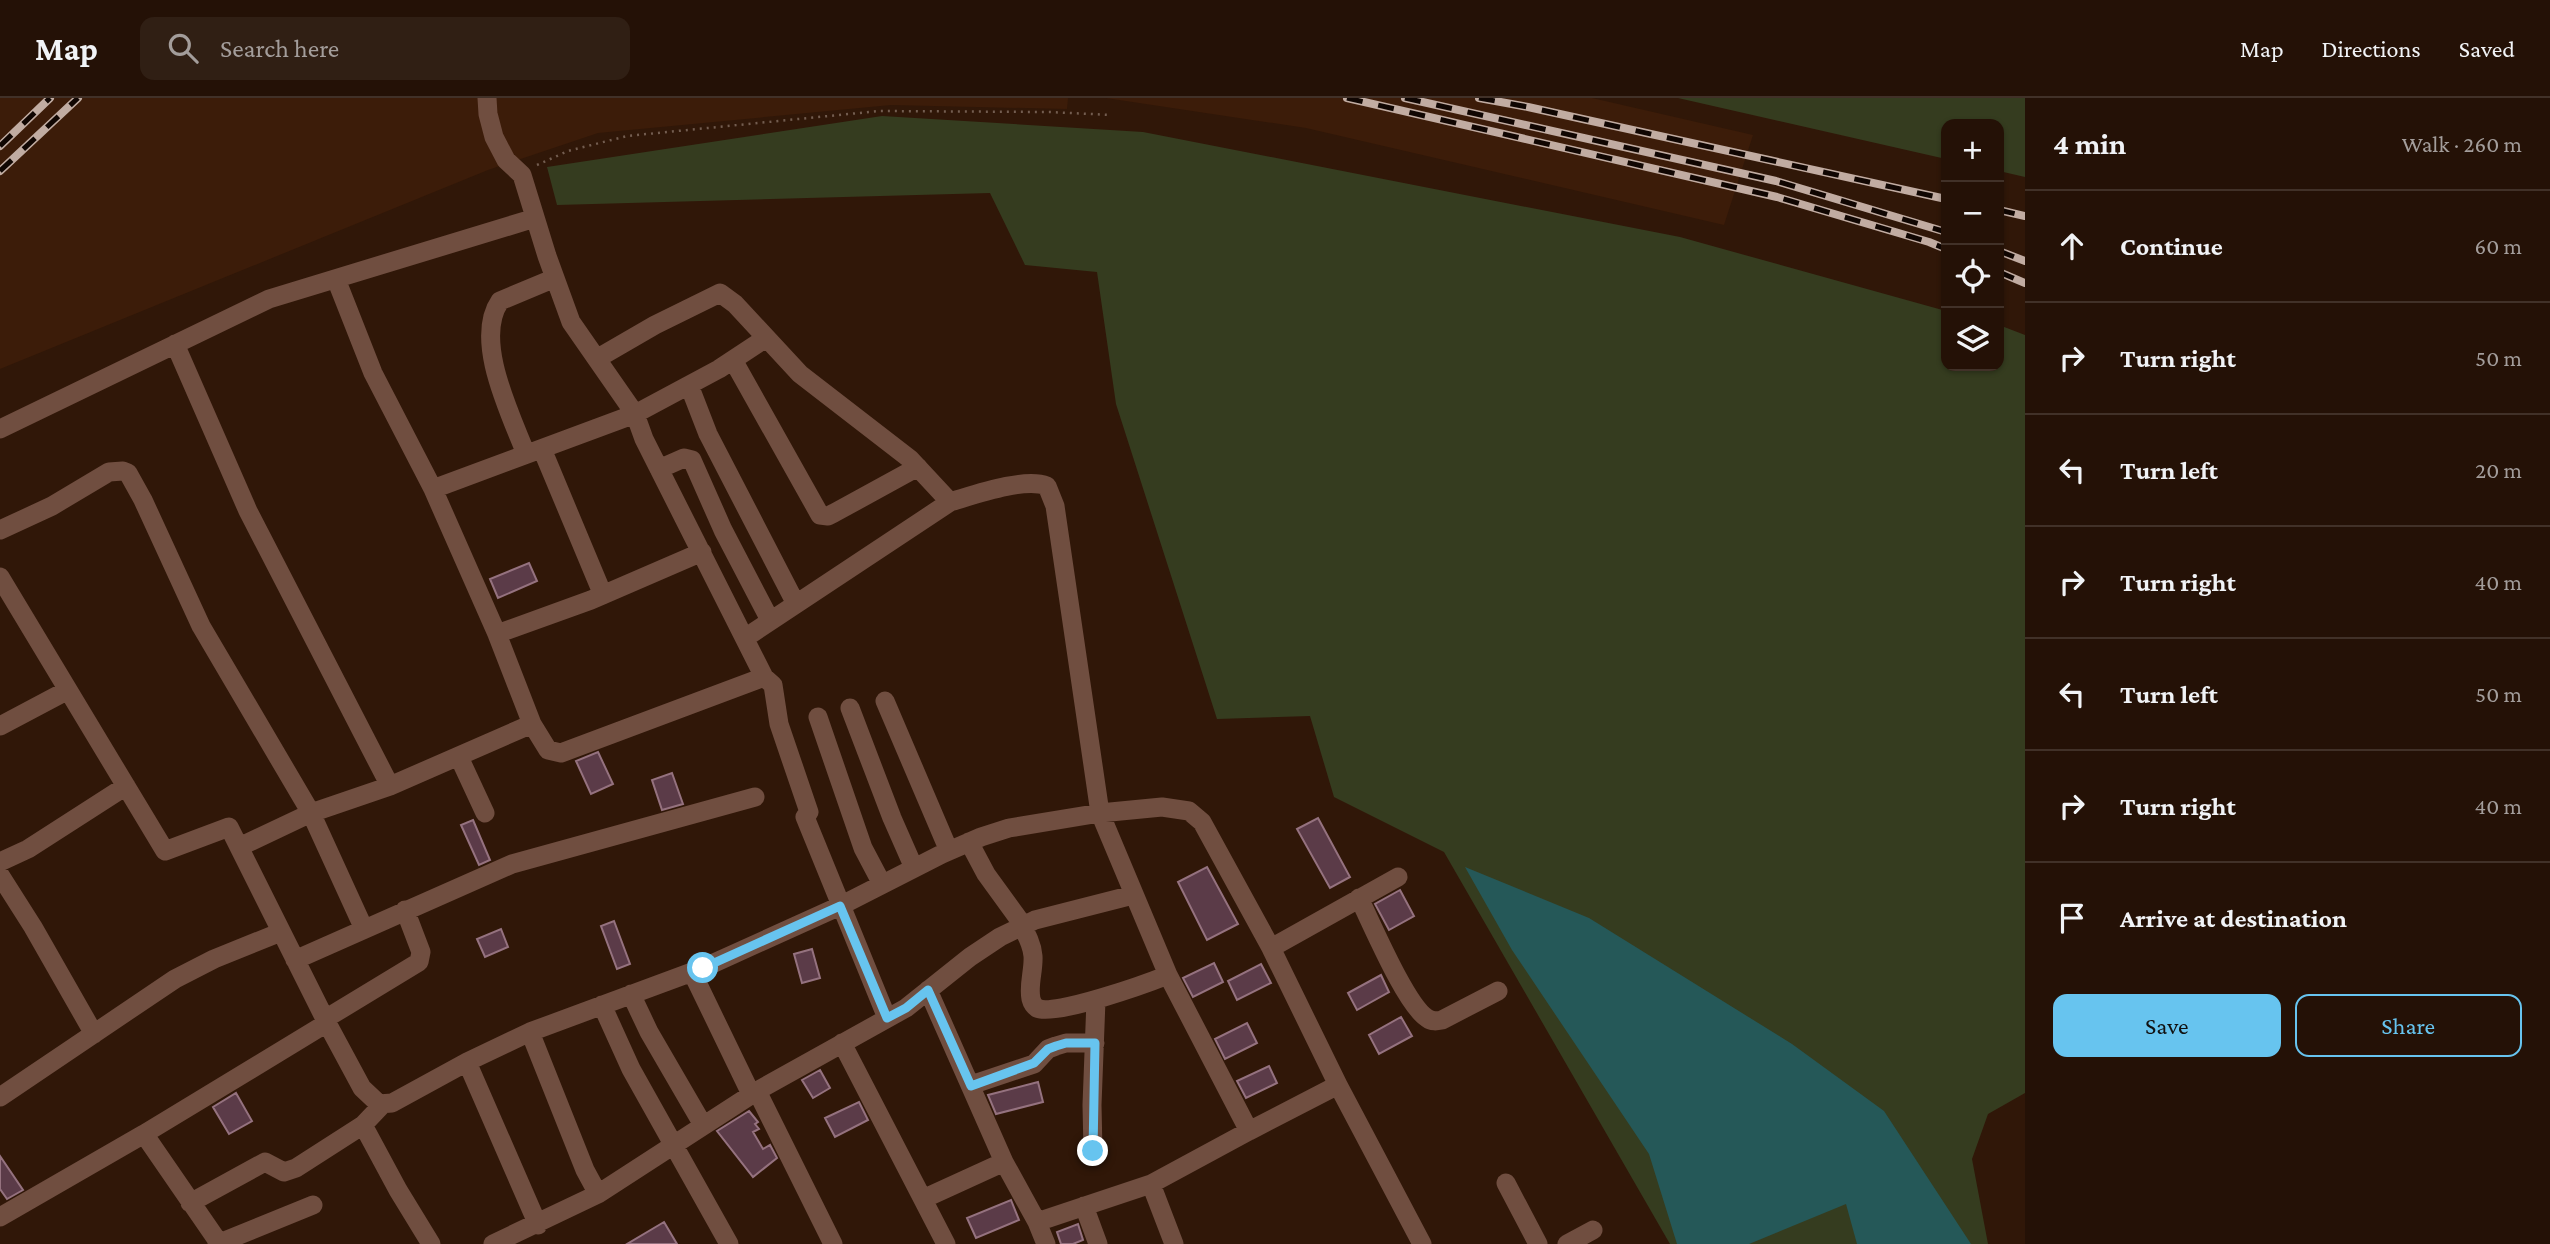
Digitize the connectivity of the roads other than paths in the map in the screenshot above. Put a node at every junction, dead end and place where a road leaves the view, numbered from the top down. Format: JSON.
{"nodes":[{"id":1,"x":487,"y":98,"type":"edge"},
{"id":2,"x":535,"y":218,"type":"junction"},
{"id":3,"x":555,"y":278,"type":"junction"},
{"id":4,"x":337,"y":279,"type":"junction"},
{"id":5,"x":766,"y":338,"type":"junction"},
{"id":6,"x":176,"y":344,"type":"junction"},
{"id":7,"x":597,"y":358,"type":"junction"},
{"id":8,"x":733,"y":360,"type":"junction"},
{"id":9,"x":689,"y":385,"type":"junction"},
{"id":10,"x":635,"y":414,"type":"junction"},
{"id":11,"x":0,"y":429,"type":"edge"},
{"id":12,"x":534,"y":452,"type":"junction"},
{"id":13,"x":918,"y":467,"type":"junction"},
{"id":14,"x":659,"y":468,"type":"junction"},
{"id":15,"x":433,"y":489,"type":"junction"},
{"id":16,"x":950,"y":502,"type":"junction"},
{"id":17,"x":0,"y":530,"type":"edge"},
{"id":18,"x":702,"y":552,"type":"junction"},
{"id":19,"x":0,"y":577,"type":"edge"},
{"id":20,"x":603,"y":594,"type":"junction"},
{"id":21,"x":796,"y":604,"type":"junction"},
{"id":22,"x":770,"y":620,"type":"junction"},
{"id":23,"x":497,"y":634,"type":"junction"},
{"id":24,"x":745,"y":638,"type":"junction"},
{"id":25,"x":764,"y":677,"type":"junction"},
{"id":26,"x":68,"y":690,"type":"junction"},
{"id":27,"x":885,"y":701,"type":"dead end"},
{"id":28,"x":850,"y":708,"type":"dead end"},
{"id":29,"x":818,"y":717,"type":"dead end"},
{"id":30,"x":532,"y":724,"type":"junction"},
{"id":31,"x":0,"y":726,"type":"edge"},
{"id":32,"x":459,"y":757,"type":"junction"},
{"id":33,"x":126,"y":786,"type":"junction"},
{"id":34,"x":390,"y":786,"type":"junction"},
{"id":35,"x":755,"y":797,"type":"dead end"},
{"id":36,"x":311,"y":813,"type":"junction"},
{"id":37,"x":485,"y":813,"type":"dead end"},
{"id":38,"x":1100,"y":813,"type":"junction"},
{"id":39,"x":969,"y":842,"type":"junction"},
{"id":40,"x":239,"y":847,"type":"junction"},
{"id":41,"x":949,"y":851,"type":"junction"},
{"id":42,"x":0,"y":862,"type":"edge"},
{"id":43,"x":914,"y":868,"type":"junction"},
{"id":44,"x":0,"y":875,"type":"edge"},
{"id":45,"x":1398,"y":877,"type":"dead end"},
{"id":46,"x":882,"y":884,"type":"junction"},
{"id":47,"x":1133,"y":895,"type":"junction"},
{"id":48,"x":1359,"y":898,"type":"junction"},
{"id":49,"x":840,"y":906,"type":"junction"},
{"id":50,"x":405,"y":910,"type":"junction"},
{"id":51,"x":1022,"y":925,"type":"junction"},
{"id":52,"x":364,"y":929,"type":"junction"},
{"id":53,"x":281,"y":932,"type":"junction"},
{"id":54,"x":1271,"y":948,"type":"junction"},
{"id":55,"x":295,"y":960,"type":"junction"},
{"id":56,"x":692,"y":972,"type":"junction"},
{"id":57,"x":1168,"y":975,"type":"junction"},
{"id":58,"x":928,"y":990,"type":"junction"},
{"id":59,"x":1499,"y":991,"type":"dead end"},
{"id":60,"x":631,"y":994,"type":"junction"},
{"id":61,"x":1097,"y":1000,"type":"junction"},
{"id":62,"x":602,"y":1005,"type":"junction"},
{"id":63,"x":887,"y":1018,"type":"junction"},
{"id":64,"x":326,"y":1021,"type":"junction"},
{"id":65,"x":530,"y":1032,"type":"junction"},
{"id":66,"x":94,"y":1034,"type":"junction"},
{"id":67,"x":1095,"y":1043,"type":"junction"},
{"id":68,"x":842,"y":1044,"type":"junction"},
{"id":69,"x":467,"y":1062,"type":"junction"},
{"id":70,"x":1338,"y":1085,"type":"junction"},
{"id":71,"x":971,"y":1086,"type":"junction"},
{"id":72,"x":754,"y":1093,"type":"junction"},
{"id":73,"x":0,"y":1097,"type":"edge"},
{"id":74,"x":382,"y":1105,"type":"junction"},
{"id":75,"x":363,"y":1125,"type":"junction"},
{"id":76,"x":703,"y":1125,"type":"junction"},
{"id":77,"x":1249,"y":1131,"type":"junction"},
{"id":78,"x":144,"y":1133,"type":"junction"},
{"id":79,"x":673,"y":1144,"type":"junction"},
{"id":80,"x":1093,"y":1151,"type":"dead end"},
{"id":81,"x":1004,"y":1162,"type":"junction"},
{"id":82,"x":1506,"y":1183,"type":"dead end"},
{"id":83,"x":1151,"y":1184,"type":"junction"},
{"id":84,"x":598,"y":1194,"type":"junction"},
{"id":85,"x":923,"y":1199,"type":"junction"},
{"id":86,"x":190,"y":1203,"type":"junction"},
{"id":87,"x":313,"y":1205,"type":"dead end"},
{"id":88,"x":1084,"y":1206,"type":"junction"},
{"id":89,"x":0,"y":1217,"type":"edge"},
{"id":90,"x":1037,"y":1222,"type":"junction"},
{"id":91,"x":538,"y":1225,"type":"junction"},
{"id":92,"x":1593,"y":1230,"type":"dead end"},
{"id":93,"x":218,"y":1243,"type":"edge"},
{"id":94,"x":431,"y":1244,"type":"edge"},
{"id":95,"x":494,"y":1244,"type":"edge"},
{"id":96,"x":729,"y":1244,"type":"edge"},
{"id":97,"x":833,"y":1244,"type":"edge"},
{"id":98,"x":946,"y":1244,"type":"edge"},
{"id":99,"x":1046,"y":1244,"type":"edge"},
{"id":100,"x":1098,"y":1244,"type":"edge"},
{"id":101,"x":1174,"y":1244,"type":"edge"},
{"id":102,"x":1422,"y":1244,"type":"edge"},
{"id":103,"x":1538,"y":1244,"type":"edge"},
{"id":104,"x":1567,"y":1244,"type":"edge"}],
"edges":[{"from":1,"to":2,"type":"street"},
{"from":2,"to":3,"type":"street"},
{"from":2,"to":4,"type":"street"},
{"from":3,"to":7,"type":"street"},
{"from":3,"to":12,"type":"street"},
{"from":4,"to":6,"type":"street"},
{"from":4,"to":15,"type":"street"},
{"from":5,"to":7,"type":"street"},
{"from":5,"to":8,"type":"street"},
{"from":5,"to":13,"type":"street"},
{"from":6,"to":11,"type":"street"},
{"from":6,"to":34,"type":"street"},
{"from":7,"to":10,"type":"street"},
{"from":8,"to":9,"type":"street"},
{"from":8,"to":13,"type":"street"},
{"from":9,"to":10,"type":"street"},
{"from":9,"to":21,"type":"street"},
{"from":10,"to":12,"type":"street"},
{"from":10,"to":14,"type":"street"},
{"from":12,"to":15,"type":"street"},
{"from":12,"to":20,"type":"street"},
{"from":13,"to":16,"type":"street"},
{"from":14,"to":18,"type":"street"},
{"from":14,"to":22,"type":"street"},
{"from":15,"to":23,"type":"street"},
{"from":16,"to":21,"type":"street"},
{"from":16,"to":38,"type":"street"},
{"from":17,"to":36,"type":"street"},
{"from":18,"to":20,"type":"street"},
{"from":18,"to":24,"type":"street"},
{"from":19,"to":26,"type":"street"},
{"from":20,"to":23,"type":"street"},
{"from":21,"to":22,"type":"street"},
{"from":22,"to":24,"type":"street"},
{"from":23,"to":30,"type":"street"},
{"from":24,"to":25,"type":"street"},
{"from":25,"to":30,"type":"street"},
{"from":25,"to":49,"type":"street"},
{"from":26,"to":31,"type":"street"},
{"from":26,"to":33,"type":"street"},
{"from":27,"to":41,"type":"street"},
{"from":28,"to":43,"type":"street"},
{"from":29,"to":46,"type":"street"},
{"from":30,"to":32,"type":"street"},
{"from":32,"to":34,"type":"street"},
{"from":32,"to":37,"type":"street"},
{"from":33,"to":40,"type":"street"},
{"from":33,"to":42,"type":"street"},
{"from":34,"to":36,"type":"street"},
{"from":35,"to":50,"type":"street"},
{"from":36,"to":40,"type":"street"},
{"from":36,"to":52,"type":"street"},
{"from":38,"to":39,"type":"street"},
{"from":38,"to":47,"type":"street"},
{"from":38,"to":54,"type":"street"},
{"from":39,"to":41,"type":"street"},
{"from":39,"to":51,"type":"street"},
{"from":40,"to":53,"type":"street"},
{"from":41,"to":43,"type":"street"},
{"from":43,"to":46,"type":"street"},
{"from":44,"to":66,"type":"street"},
{"from":45,"to":48,"type":"street"},
{"from":46,"to":49,"type":"street"},
{"from":47,"to":51,"type":"street"},
{"from":47,"to":57,"type":"street"},
{"from":48,"to":54,"type":"street"},
{"from":48,"to":59,"type":"street"},
{"from":49,"to":56,"type":"street"},
{"from":49,"to":63,"type":"street"},
{"from":50,"to":52,"type":"street"},
{"from":50,"to":64,"type":"street"},
{"from":51,"to":58,"type":"street"},
{"from":51,"to":61,"type":"street"},
{"from":52,"to":55,"type":"street"},
{"from":53,"to":55,"type":"street"},
{"from":53,"to":66,"type":"street"},
{"from":54,"to":70,"type":"street"},
{"from":55,"to":64,"type":"street"},
{"from":56,"to":60,"type":"street"},
{"from":56,"to":72,"type":"street"},
{"from":57,"to":61,"type":"street"},
{"from":57,"to":77,"type":"street"},
{"from":58,"to":63,"type":"street"},
{"from":58,"to":71,"type":"street"},
{"from":60,"to":62,"type":"street"},
{"from":60,"to":76,"type":"street"},
{"from":61,"to":67,"type":"street"},
{"from":62,"to":65,"type":"street"},
{"from":62,"to":79,"type":"street"},
{"from":63,"to":68,"type":"street"},
{"from":64,"to":74,"type":"street"},
{"from":64,"to":78,"type":"street"},
{"from":65,"to":69,"type":"street"},
{"from":65,"to":84,"type":"street"},
{"from":66,"to":73,"type":"street"},
{"from":67,"to":71,"type":"street"},
{"from":67,"to":80,"type":"street"},
{"from":68,"to":72,"type":"street"},
{"from":68,"to":85,"type":"street"},
{"from":69,"to":74,"type":"street"},
{"from":69,"to":91,"type":"street"},
{"from":70,"to":77,"type":"street"},
{"from":70,"to":102,"type":"street"},
{"from":71,"to":81,"type":"street"},
{"from":72,"to":76,"type":"street"},
{"from":72,"to":97,"type":"street"},
{"from":74,"to":75,"type":"street"},
{"from":75,"to":86,"type":"street"},
{"from":75,"to":94,"type":"street"},
{"from":76,"to":79,"type":"street"},
{"from":77,"to":83,"type":"street"},
{"from":78,"to":86,"type":"street"},
{"from":78,"to":89,"type":"street"},
{"from":79,"to":84,"type":"street"},
{"from":79,"to":96,"type":"street"},
{"from":81,"to":85,"type":"street"},
{"from":81,"to":90,"type":"street"},
{"from":82,"to":103,"type":"street"},
{"from":83,"to":88,"type":"street"},
{"from":83,"to":101,"type":"street"},
{"from":84,"to":91,"type":"street"},
{"from":85,"to":98,"type":"street"},
{"from":86,"to":93,"type":"street"},
{"from":87,"to":93,"type":"street"},
{"from":88,"to":90,"type":"street"},
{"from":88,"to":100,"type":"street"},
{"from":90,"to":99,"type":"street"},
{"from":91,"to":95,"type":"street"},
{"from":92,"to":104,"type":"street"}]}
